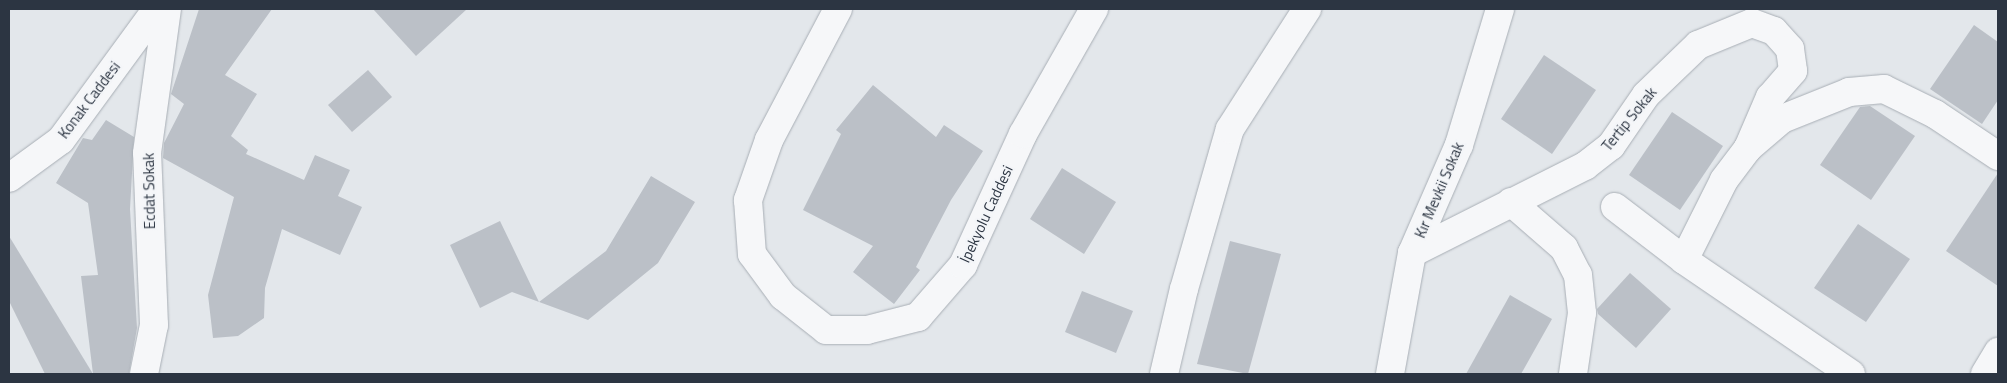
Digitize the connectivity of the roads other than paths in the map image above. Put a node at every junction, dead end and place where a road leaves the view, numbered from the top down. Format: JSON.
{"nodes":[{"id":1,"x":157,"y":9,"type":"edge"},
{"id":2,"x":167,"y":9,"type":"edge"},
{"id":3,"x":838,"y":9,"type":"edge"},
{"id":4,"x":1094,"y":9,"type":"edge"},
{"id":5,"x":1307,"y":9,"type":"edge"},
{"id":6,"x":1500,"y":9,"type":"edge"},
{"id":7,"x":1748,"y":148,"type":"junction"},
{"id":8,"x":1998,"y":156,"type":"edge"},
{"id":9,"x":9,"y":178,"type":"edge"},
{"id":10,"x":1511,"y":202,"type":"junction"},
{"id":11,"x":1615,"y":207,"type":"dead end"},
{"id":12,"x":1412,"y":253,"type":"junction"},
{"id":13,"x":1684,"y":260,"type":"junction"},
{"id":14,"x":1998,"y":352,"type":"edge"},
{"id":15,"x":144,"y":374,"type":"edge"},
{"id":16,"x":1164,"y":374,"type":"edge"},
{"id":17,"x":1390,"y":374,"type":"edge"},
{"id":18,"x":1574,"y":374,"type":"edge"},
{"id":19,"x":1852,"y":374,"type":"edge"},
{"id":20,"x":1985,"y":374,"type":"edge"}],
"edges":[{"from":1,"to":9,"type":"street","name":"Konak Caddesi"},
{"from":2,"to":15,"type":"street","name":"Ecdat Sokak"},
{"from":3,"to":4,"type":"street","name":"İpekyolu Caddesi"},
{"from":5,"to":16,"type":"street"},
{"from":6,"to":12,"type":"street","name":"Kır Mevkii Sokak"},
{"from":7,"to":8,"type":"street","name":"Tertip Sokak"},
{"from":7,"to":10,"type":"street","name":"Tertip Sokak"},
{"from":7,"to":13,"type":"street","name":"Tertip Sokak"},
{"from":10,"to":12,"type":"street","name":"Tertip Sokak"},
{"from":10,"to":18,"type":"street"},
{"from":11,"to":13,"type":"street"},
{"from":12,"to":17,"type":"street","name":"Kır Mevkii Sokak"},
{"from":13,"to":19,"type":"street"},
{"from":14,"to":20,"type":"street"}]}
